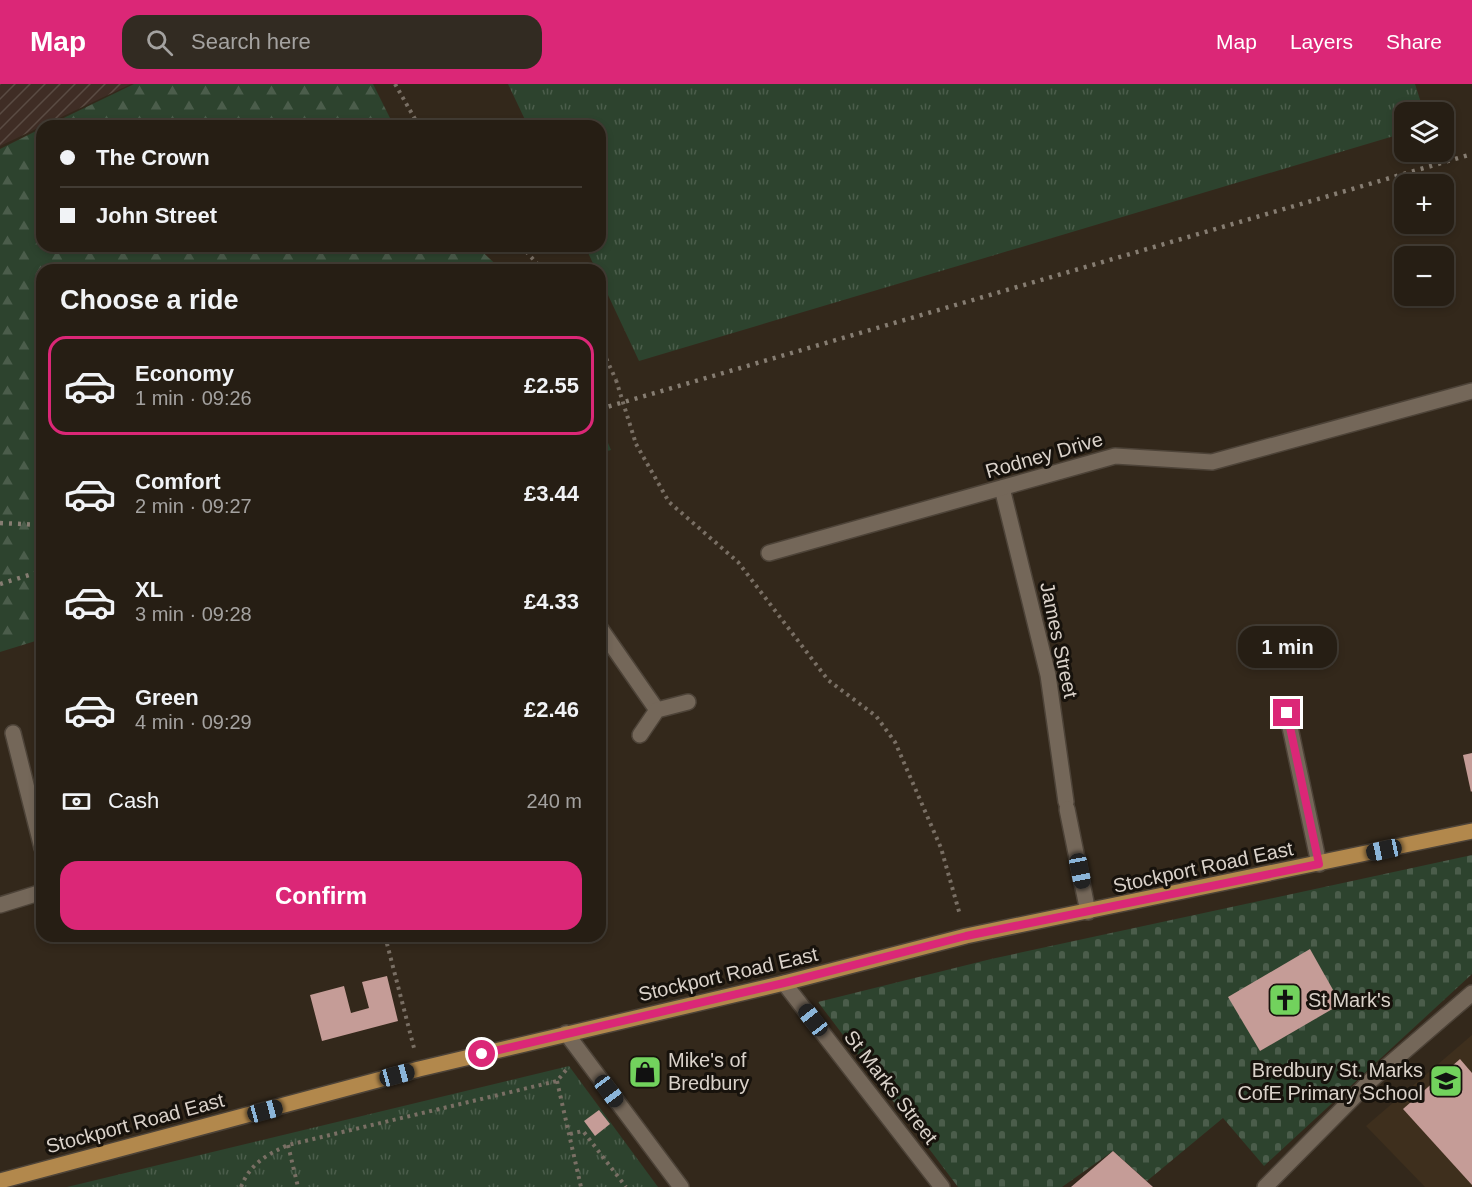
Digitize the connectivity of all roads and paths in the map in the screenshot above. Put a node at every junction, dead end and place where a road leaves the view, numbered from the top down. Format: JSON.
{"nodes":[{"id":1,"x":395,"y":84,"type":"edge"},
{"id":2,"x":416,"y":120,"type":"edge"},
{"id":3,"x":526,"y":252,"type":"edge"},
{"id":4,"x":538,"y":264,"type":"edge"},
{"id":5,"x":606,"y":358,"type":"edge"},
{"id":6,"x":1472,"y":391,"type":"edge"},
{"id":7,"x":1002,"y":488,"type":"junction"},
{"id":8,"x":769,"y":553,"type":"dead end"},
{"id":9,"x":606,"y":637,"type":"edge"},
{"id":10,"x":688,"y":702,"type":"dead end"},
{"id":11,"x":657,"y":710,"type":"junction"},
{"id":12,"x":1287,"y":713,"type":"dead end"},
{"id":13,"x":13,"y":733,"type":"dead end"},
{"id":14,"x":640,"y":735,"type":"dead end"},
{"id":15,"x":36,"y":824,"type":"edge"},
{"id":16,"x":1472,"y":831,"type":"edge"},
{"id":17,"x":1319,"y":864,"type":"junction"},
{"id":18,"x":36,"y":894,"type":"edge"},
{"id":19,"x":0,"y":904,"type":"edge"},
{"id":20,"x":1088,"y":912,"type":"junction"},
{"id":21,"x":966,"y":936,"type":"junction"},
{"id":22,"x":387,"y":942,"type":"edge"},
{"id":23,"x":784,"y":983,"type":"junction"},
{"id":24,"x":1472,"y":993,"type":"edge"},
{"id":25,"x":566,"y":1033,"type":"junction"},
{"id":26,"x":419,"y":1069,"type":"junction"},
{"id":27,"x":570,"y":1134,"type":"junction"},
{"id":28,"x":288,"y":1145,"type":"junction"},
{"id":29,"x":0,"y":1180,"type":"edge"},
{"id":30,"x":241,"y":1187,"type":"edge"},
{"id":31,"x":298,"y":1187,"type":"edge"},
{"id":32,"x":581,"y":1187,"type":"edge"},
{"id":33,"x":626,"y":1187,"type":"edge"},
{"id":34,"x":681,"y":1187,"type":"edge"},
{"id":35,"x":942,"y":1187,"type":"edge"},
{"id":36,"x":1265,"y":1187,"type":"edge"}],
"edges":[{"from":1,"to":2,"type":"path"},
{"from":3,"to":4,"type":"path"},
{"from":5,"to":21,"type":"path","bridge":true},
{"from":6,"to":7,"type":"street","name":"Rodney Drive"},
{"from":7,"to":8,"type":"street","name":"Rodney Drive"},
{"from":7,"to":20,"type":"street","name":"James Street"},
{"from":9,"to":11,"type":"street"},
{"from":10,"to":11,"type":"street"},
{"from":11,"to":14,"type":"street"},
{"from":12,"to":17,"type":"street"},
{"from":13,"to":15,"type":"street"},
{"from":16,"to":17,"type":"main road","name":"Stockport Road East"},
{"from":17,"to":20,"type":"main road","name":"Stockport Road East"},
{"from":18,"to":19,"type":"street"},
{"from":20,"to":21,"type":"main road","name":"Stockport Road East"},
{"from":21,"to":23,"type":"main road","name":"Stockport Road East"},
{"from":22,"to":26,"type":"path"},
{"from":23,"to":25,"type":"main road","name":"Stockport Road East"},
{"from":23,"to":35,"type":"street","name":"St Marks Street"},
{"from":24,"to":36,"type":"street"},
{"from":25,"to":26,"type":"main road","name":"Stockport Road East"},
{"from":25,"to":34,"type":"street"},
{"from":26,"to":29,"type":"main road","name":"Stockport Road East"},
{"from":27,"to":28,"type":"path"},
{"from":27,"to":32,"type":"path"},
{"from":27,"to":33,"type":"path"},
{"from":28,"to":30,"type":"path"},
{"from":28,"to":31,"type":"path"}]}
